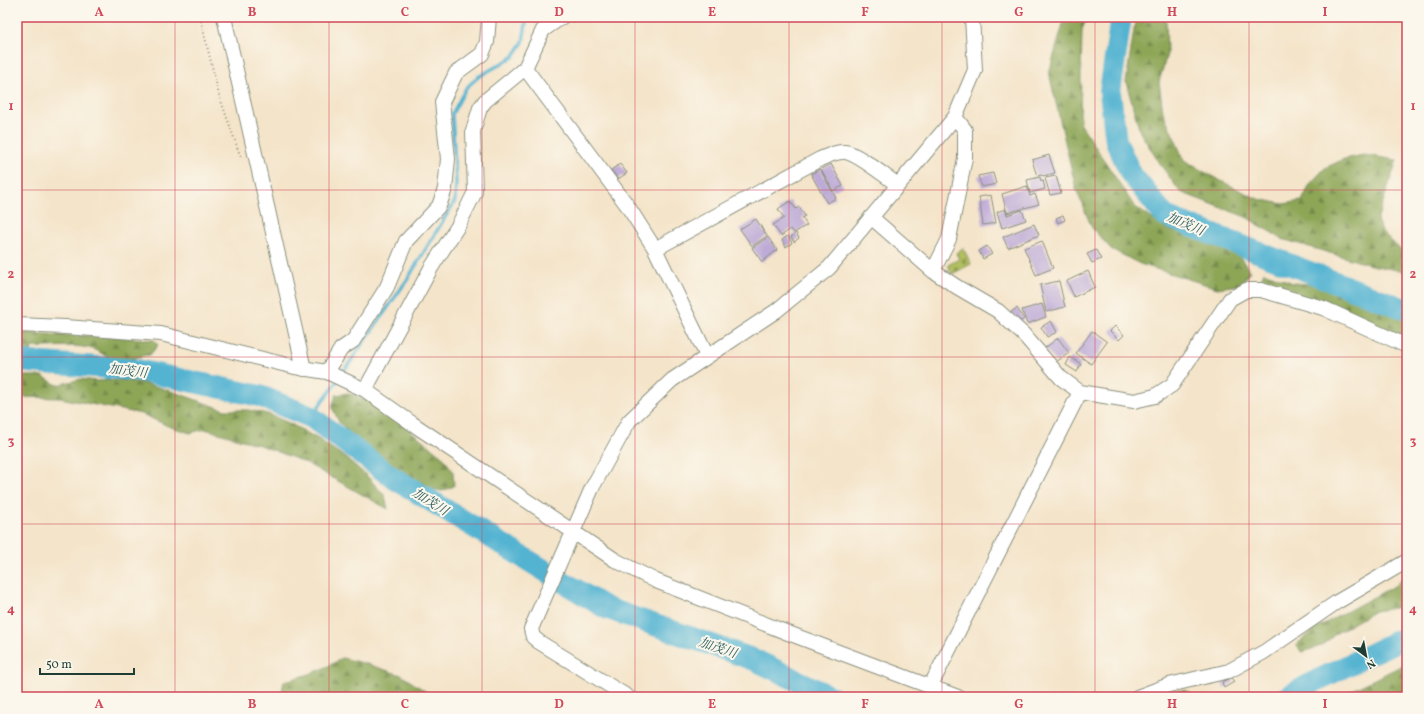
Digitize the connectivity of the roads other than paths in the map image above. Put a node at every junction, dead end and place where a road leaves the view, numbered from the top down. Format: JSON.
{"nodes":[{"id":1,"x":224,"y":17,"type":"edge"},
{"id":2,"x":489,"y":17,"type":"edge"},
{"id":3,"x":562,"y":17,"type":"edge"},
{"id":4,"x":972,"y":17,"type":"edge"},
{"id":5,"x":525,"y":68,"type":"junction"},
{"id":6,"x":955,"y":117,"type":"junction"},
{"id":7,"x":898,"y":185,"type":"junction"},
{"id":8,"x":871,"y":217,"type":"junction"},
{"id":9,"x":655,"y":249,"type":"junction"},
{"id":10,"x":933,"y":271,"type":"junction"},
{"id":11,"x":17,"y":325,"type":"edge"},
{"id":12,"x":1407,"y":346,"type":"edge"},
{"id":13,"x":707,"y":356,"type":"junction"},
{"id":14,"x":304,"y":369,"type":"junction"},
{"id":15,"x":331,"y":374,"type":"junction"},
{"id":16,"x":365,"y":390,"type":"junction"},
{"id":17,"x":1080,"y":392,"type":"junction"},
{"id":18,"x":573,"y":532,"type":"junction"},
{"id":19,"x":1407,"y":561,"type":"edge"},
{"id":20,"x":930,"y":687,"type":"junction"},
{"id":21,"x":628,"y":697,"type":"edge"},
{"id":22,"x":958,"y":697,"type":"edge"},
{"id":23,"x":1137,"y":697,"type":"edge"}],
"edges":[{"from":1,"to":14,"type":"street"},
{"from":2,"to":15,"type":"street"},
{"from":3,"to":5,"type":"street"},
{"from":4,"to":6,"type":"street"},
{"from":5,"to":9,"type":"street"},
{"from":5,"to":16,"type":"street"},
{"from":6,"to":7,"type":"street"},
{"from":6,"to":10,"type":"street"},
{"from":7,"to":8,"type":"street"},
{"from":7,"to":9,"type":"street"},
{"from":8,"to":10,"type":"street"},
{"from":8,"to":13,"type":"street"},
{"from":9,"to":13,"type":"street"},
{"from":10,"to":17,"type":"street"},
{"from":11,"to":14,"type":"street"},
{"from":12,"to":17,"type":"street"},
{"from":13,"to":18,"type":"street"},
{"from":14,"to":15,"type":"street"},
{"from":15,"to":16,"type":"street"},
{"from":16,"to":18,"type":"street"},
{"from":17,"to":20,"type":"street"},
{"from":18,"to":20,"type":"street"},
{"from":18,"to":21,"type":"street"},
{"from":19,"to":23,"type":"street"},
{"from":20,"to":22,"type":"street"}]}
